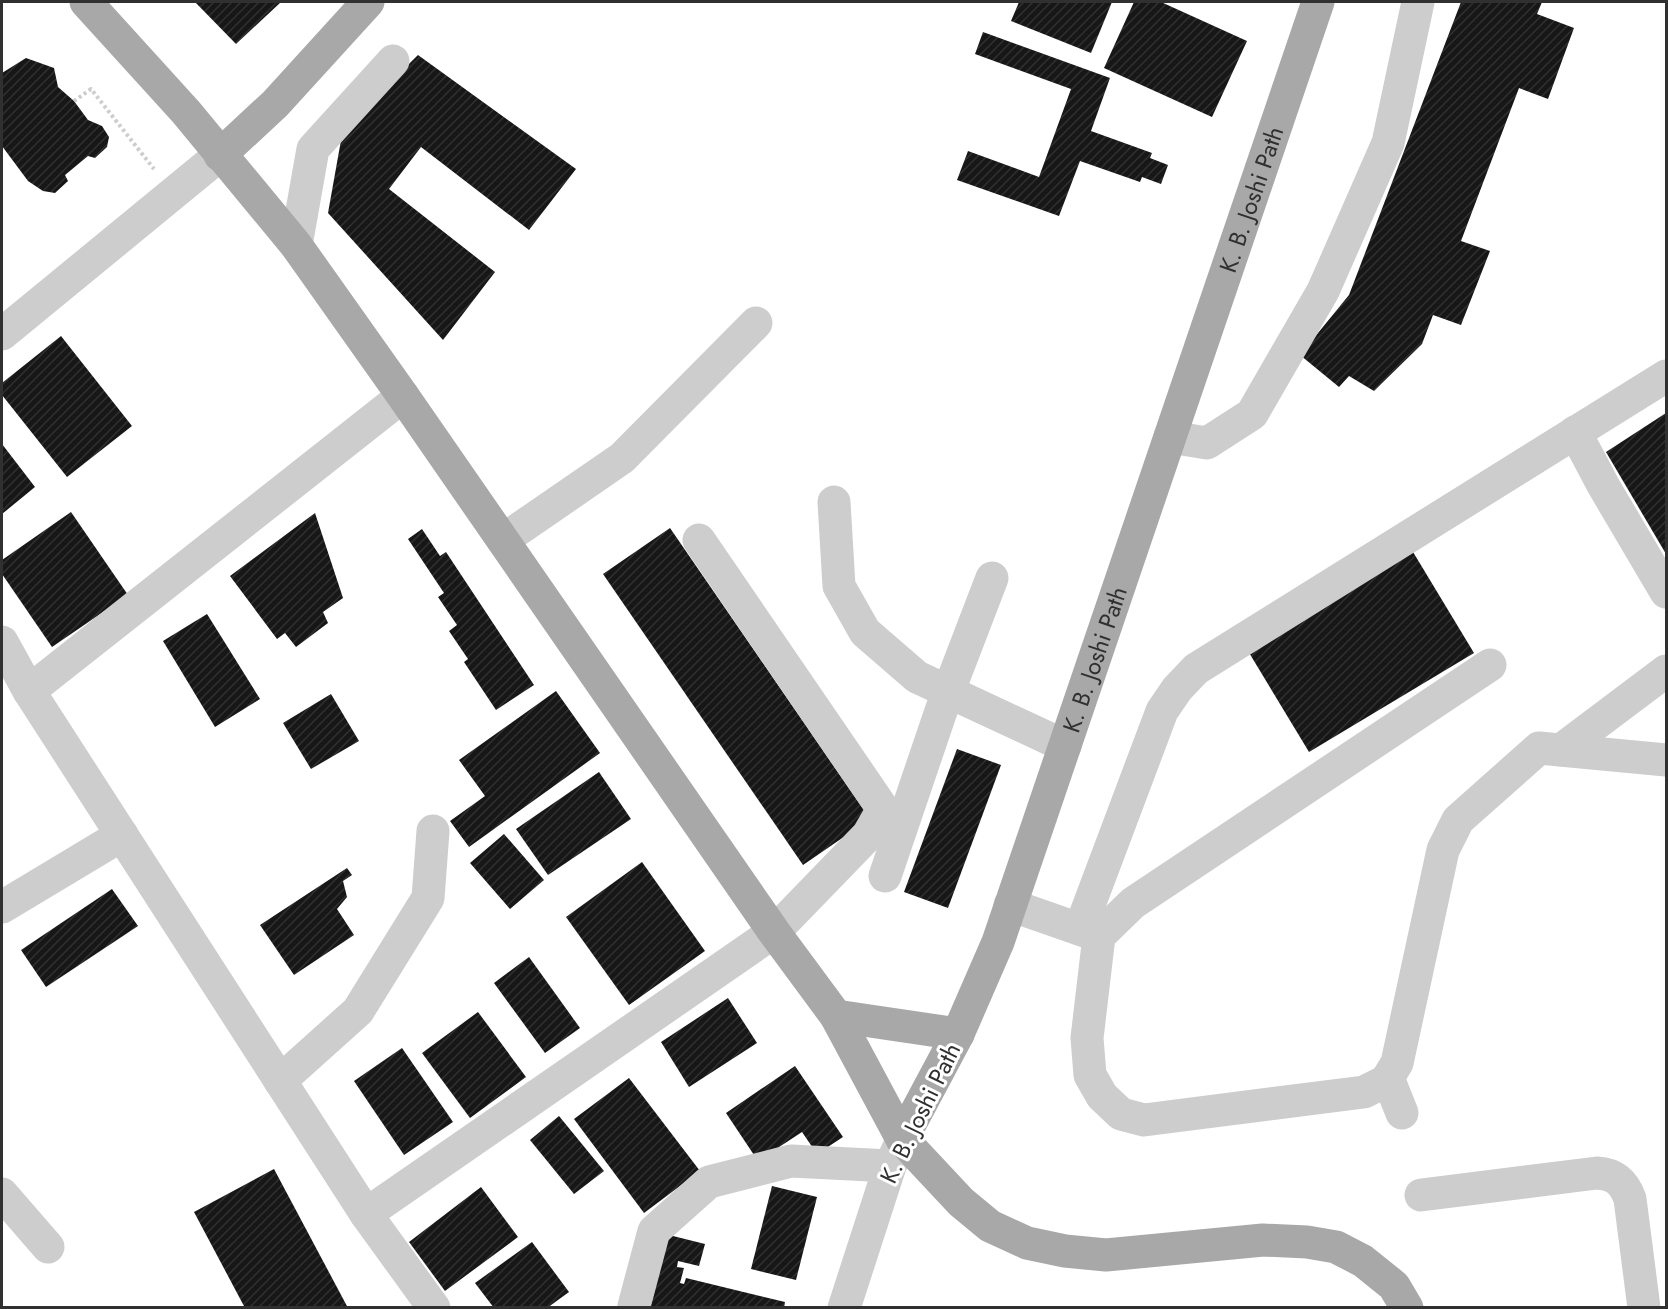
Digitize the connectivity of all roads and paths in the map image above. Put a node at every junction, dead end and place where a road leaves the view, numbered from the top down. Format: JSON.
{"nodes":[{"id":1,"x":86,"y":2,"type":"edge"},
{"id":2,"x":368,"y":2,"type":"edge"},
{"id":3,"x":1318,"y":2,"type":"edge"},
{"id":4,"x":1418,"y":2,"type":"edge"},
{"id":5,"x":393,"y":61,"type":"dead end"},
{"id":6,"x":74,"y":101,"type":"dead end"},
{"id":7,"x":220,"y":155,"type":"junction"},
{"id":8,"x":174,"y":194,"type":"junction"},
{"id":9,"x":297,"y":245,"type":"junction"},
{"id":10,"x":756,"y":323,"type":"dead end"},
{"id":11,"x":2,"y":334,"type":"edge"},
{"id":12,"x":1666,"y":376,"type":"edge"},
{"id":13,"x":404,"y":396,"type":"junction"},
{"id":14,"x":1575,"y":432,"type":"junction"},
{"id":15,"x":1170,"y":437,"type":"junction"},
{"id":16,"x":834,"y":502,"type":"dead end"},
{"id":17,"x":503,"y":540,"type":"junction"},
{"id":18,"x":699,"y":540,"type":"dead end"},
{"id":19,"x":992,"y":578,"type":"dead end"},
{"id":20,"x":1666,"y":592,"type":"edge"},
{"id":21,"x":2,"y":642,"type":"edge"},
{"id":22,"x":1490,"y":665,"type":"dead end"},
{"id":23,"x":1666,"y":671,"type":"edge"},
{"id":24,"x":29,"y":691,"type":"junction"},
{"id":25,"x":949,"y":692,"type":"junction"},
{"id":26,"x":1065,"y":746,"type":"junction"},
{"id":27,"x":1561,"y":750,"type":"junction"},
{"id":28,"x":1666,"y":760,"type":"edge"},
{"id":29,"x":433,"y":831,"type":"dead end"},
{"id":30,"x":122,"y":835,"type":"junction"},
{"id":31,"x":885,"y":876,"type":"dead end"},
{"id":32,"x":1010,"y":905,"type":"junction"},
{"id":33,"x":2,"y":906,"type":"edge"},
{"id":34,"x":774,"y":932,"type":"junction"},
{"id":35,"x":1089,"y":932,"type":"junction"},
{"id":36,"x":836,"y":1016,"type":"junction"},
{"id":37,"x":958,"y":1034,"type":"junction"},
{"id":38,"x":1388,"y":1078,"type":"junction"},
{"id":39,"x":280,"y":1081,"type":"junction"},
{"id":40,"x":1402,"y":1113,"type":"dead end"},
{"id":41,"x":896,"y":1153,"type":"junction"},
{"id":42,"x":2,"y":1194,"type":"edge"},
{"id":43,"x":1421,"y":1195,"type":"dead end"},
{"id":44,"x":366,"y":1214,"type":"junction"},
{"id":45,"x":48,"y":1247,"type":"dead end"},
{"id":46,"x":634,"y":1306,"type":"edge"},
{"id":47,"x":434,"y":1308,"type":"edge"},
{"id":48,"x":844,"y":1308,"type":"edge"},
{"id":49,"x":1407,"y":1308,"type":"edge"},
{"id":50,"x":1644,"y":1308,"type":"edge"}],
"edges":[{"from":1,"to":7,"type":"main road"},
{"from":2,"to":7,"type":"main road"},
{"from":3,"to":15,"type":"main road","name":"K. B. Joshi Path"},
{"from":4,"to":15,"type":"street"},
{"from":5,"to":9,"type":"street"},
{"from":6,"to":8,"type":"path"},
{"from":7,"to":8,"type":"street"},
{"from":7,"to":9,"type":"main road"},
{"from":8,"to":11,"type":"street"},
{"from":9,"to":13,"type":"main road"},
{"from":10,"to":17,"type":"street"},
{"from":12,"to":14,"type":"street"},
{"from":13,"to":17,"type":"main road"},
{"from":13,"to":24,"type":"street"},
{"from":14,"to":20,"type":"street"},
{"from":14,"to":35,"type":"street"},
{"from":15,"to":26,"type":"main road","name":"K. B. Joshi Path"},
{"from":16,"to":25,"type":"street"},
{"from":17,"to":34,"type":"main road"},
{"from":18,"to":34,"type":"street"},
{"from":19,"to":25,"type":"street"},
{"from":21,"to":24,"type":"street"},
{"from":22,"to":35,"type":"street"},
{"from":23,"to":27,"type":"street"},
{"from":24,"to":30,"type":"street"},
{"from":25,"to":26,"type":"street"},
{"from":25,"to":31,"type":"street"},
{"from":26,"to":32,"type":"main road","name":"K. B. Joshi Path"},
{"from":27,"to":28,"type":"street"},
{"from":27,"to":38,"type":"street"},
{"from":29,"to":39,"type":"street"},
{"from":30,"to":33,"type":"street"},
{"from":30,"to":39,"type":"street"},
{"from":32,"to":35,"type":"street"},
{"from":32,"to":37,"type":"main road","name":"K. B. Joshi Path"},
{"from":34,"to":36,"type":"main road"},
{"from":34,"to":44,"type":"street"},
{"from":35,"to":38,"type":"street"},
{"from":36,"to":37,"type":"main road"},
{"from":36,"to":41,"type":"main road"},
{"from":37,"to":41,"type":"main road","name":"K. B. Joshi Path"},
{"from":38,"to":40,"type":"street"},
{"from":39,"to":44,"type":"street"},
{"from":41,"to":46,"type":"street"},
{"from":41,"to":48,"type":"street","name":"K. B. Joshi Path"},
{"from":41,"to":49,"type":"main road"},
{"from":42,"to":45,"type":"street"},
{"from":43,"to":50,"type":"street"},
{"from":44,"to":47,"type":"street"}]}
